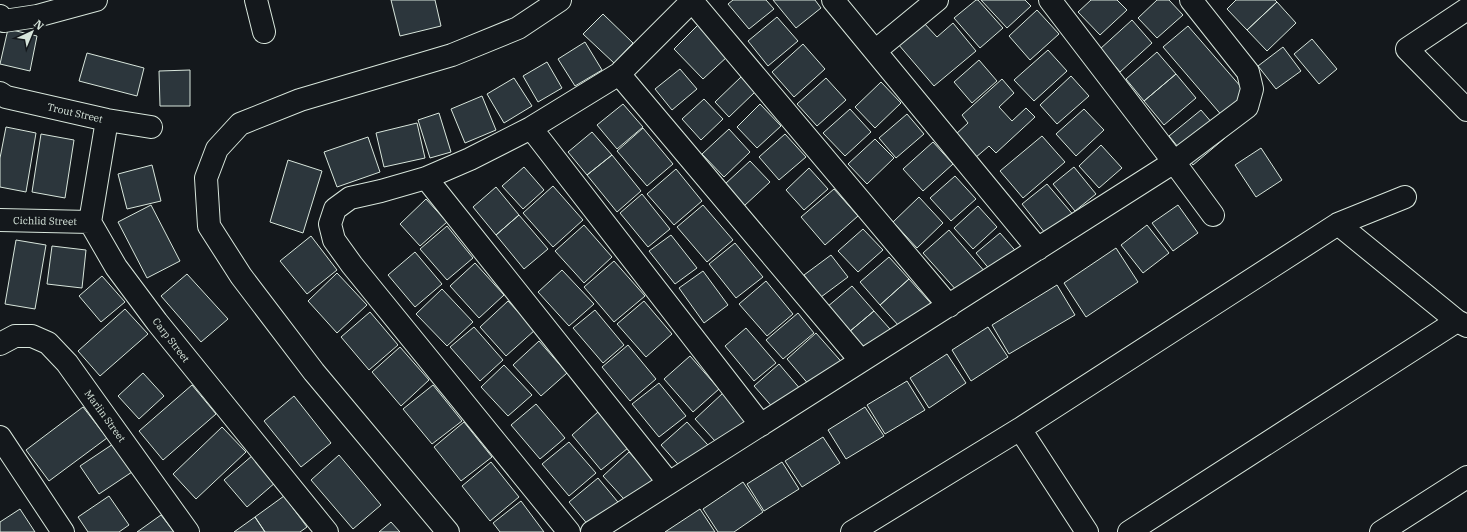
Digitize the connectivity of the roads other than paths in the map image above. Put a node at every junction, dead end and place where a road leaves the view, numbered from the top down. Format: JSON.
{"nodes":[{"id":1,"x":96,"y":0,"type":"edge"},
{"id":2,"x":256,"y":0,"type":"edge"},
{"id":3,"x":560,"y":0,"type":"edge"},
{"id":4,"x":693,"y":0,"type":"edge"},
{"id":5,"x":833,"y":0,"type":"edge"},
{"id":6,"x":937,"y":0,"type":"edge"},
{"id":7,"x":1050,"y":0,"type":"edge"},
{"id":8,"x":1191,"y":0,"type":"edge"},
{"id":9,"x":1467,"y":9,"type":"edge"},
{"id":10,"x":0,"y":16,"type":"edge"},
{"id":11,"x":264,"y":32,"type":"dead end"},
{"id":12,"x":875,"y":51,"type":"junction"},
{"id":13,"x":619,"y":74,"type":"junction"},
{"id":14,"x":0,"y":93,"type":"edge"},
{"id":15,"x":1467,"y":110,"type":"edge"},
{"id":16,"x":107,"y":120,"type":"junction"},
{"id":17,"x":151,"y":127,"type":"dead end"},
{"id":18,"x":531,"y":128,"type":"junction"},
{"id":19,"x":1174,"y":162,"type":"junction"},
{"id":20,"x":426,"y":178,"type":"junction"},
{"id":21,"x":1405,"y":197,"type":"dead end"},
{"id":22,"x":1213,"y":215,"type":"dead end"},
{"id":23,"x":0,"y":220,"type":"edge"},
{"id":24,"x":90,"y":222,"type":"junction"},
{"id":25,"x":1338,"y":224,"type":"junction"},
{"id":26,"x":1038,"y":249,"type":"junction"},
{"id":27,"x":948,"y":306,"type":"junction"},
{"id":28,"x":1462,"y":324,"type":"edge"},
{"id":29,"x":0,"y":344,"type":"edge"},
{"id":30,"x":861,"y":361,"type":"junction"},
{"id":31,"x":761,"y":425,"type":"junction"},
{"id":32,"x":1020,"y":429,"type":"junction"},
{"id":33,"x":0,"y":437,"type":"edge"},
{"id":34,"x":1467,"y":477,"type":"edge"},
{"id":35,"x":670,"y":483,"type":"junction"},
{"id":36,"x":62,"y":532,"type":"edge"},
{"id":37,"x":188,"y":532,"type":"edge"},
{"id":38,"x":326,"y":532,"type":"edge"},
{"id":39,"x":448,"y":532,"type":"edge"},
{"id":40,"x":569,"y":532,"type":"edge"},
{"id":41,"x":592,"y":532,"type":"edge"},
{"id":42,"x":852,"y":532,"type":"edge"},
{"id":43,"x":1087,"y":532,"type":"edge"},
{"id":44,"x":1129,"y":532,"type":"edge"},
{"id":45,"x":1381,"y":532,"type":"edge"}],
"edges":[{"from":1,"to":10,"type":"street"},
{"from":2,"to":11,"type":"street"},
{"from":3,"to":39,"type":"street"},
{"from":4,"to":13,"type":"street"},
{"from":4,"to":27,"type":"street"},
{"from":5,"to":12,"type":"street"},
{"from":6,"to":12,"type":"street"},
{"from":7,"to":19,"type":"street"},
{"from":8,"to":19,"type":"street"},
{"from":9,"to":15,"type":"street"},
{"from":12,"to":26,"type":"street"},
{"from":13,"to":18,"type":"street"},
{"from":13,"to":30,"type":"street"},
{"from":14,"to":16,"type":"street","name":"Trout Street"},
{"from":16,"to":17,"type":"street","name":"Trout Street"},
{"from":16,"to":24,"type":"street"},
{"from":18,"to":20,"type":"street"},
{"from":18,"to":31,"type":"street"},
{"from":19,"to":22,"type":"street"},
{"from":19,"to":26,"type":"street"},
{"from":20,"to":35,"type":"street"},
{"from":20,"to":40,"type":"street"},
{"from":21,"to":25,"type":"street"},
{"from":23,"to":24,"type":"street","name":"Cichlid Street"},
{"from":24,"to":38,"type":"street","name":"Carp Street"},
{"from":25,"to":28,"type":"street"},
{"from":25,"to":32,"type":"street"},
{"from":26,"to":27,"type":"street"},
{"from":27,"to":30,"type":"street"},
{"from":28,"to":44,"type":"street"},
{"from":29,"to":37,"type":"street","name":"Marlin Street"},
{"from":30,"to":31,"type":"street"},
{"from":31,"to":35,"type":"street"},
{"from":32,"to":42,"type":"street"},
{"from":32,"to":43,"type":"street"},
{"from":33,"to":36,"type":"street"},
{"from":34,"to":45,"type":"street"},
{"from":35,"to":41,"type":"street"}]}
